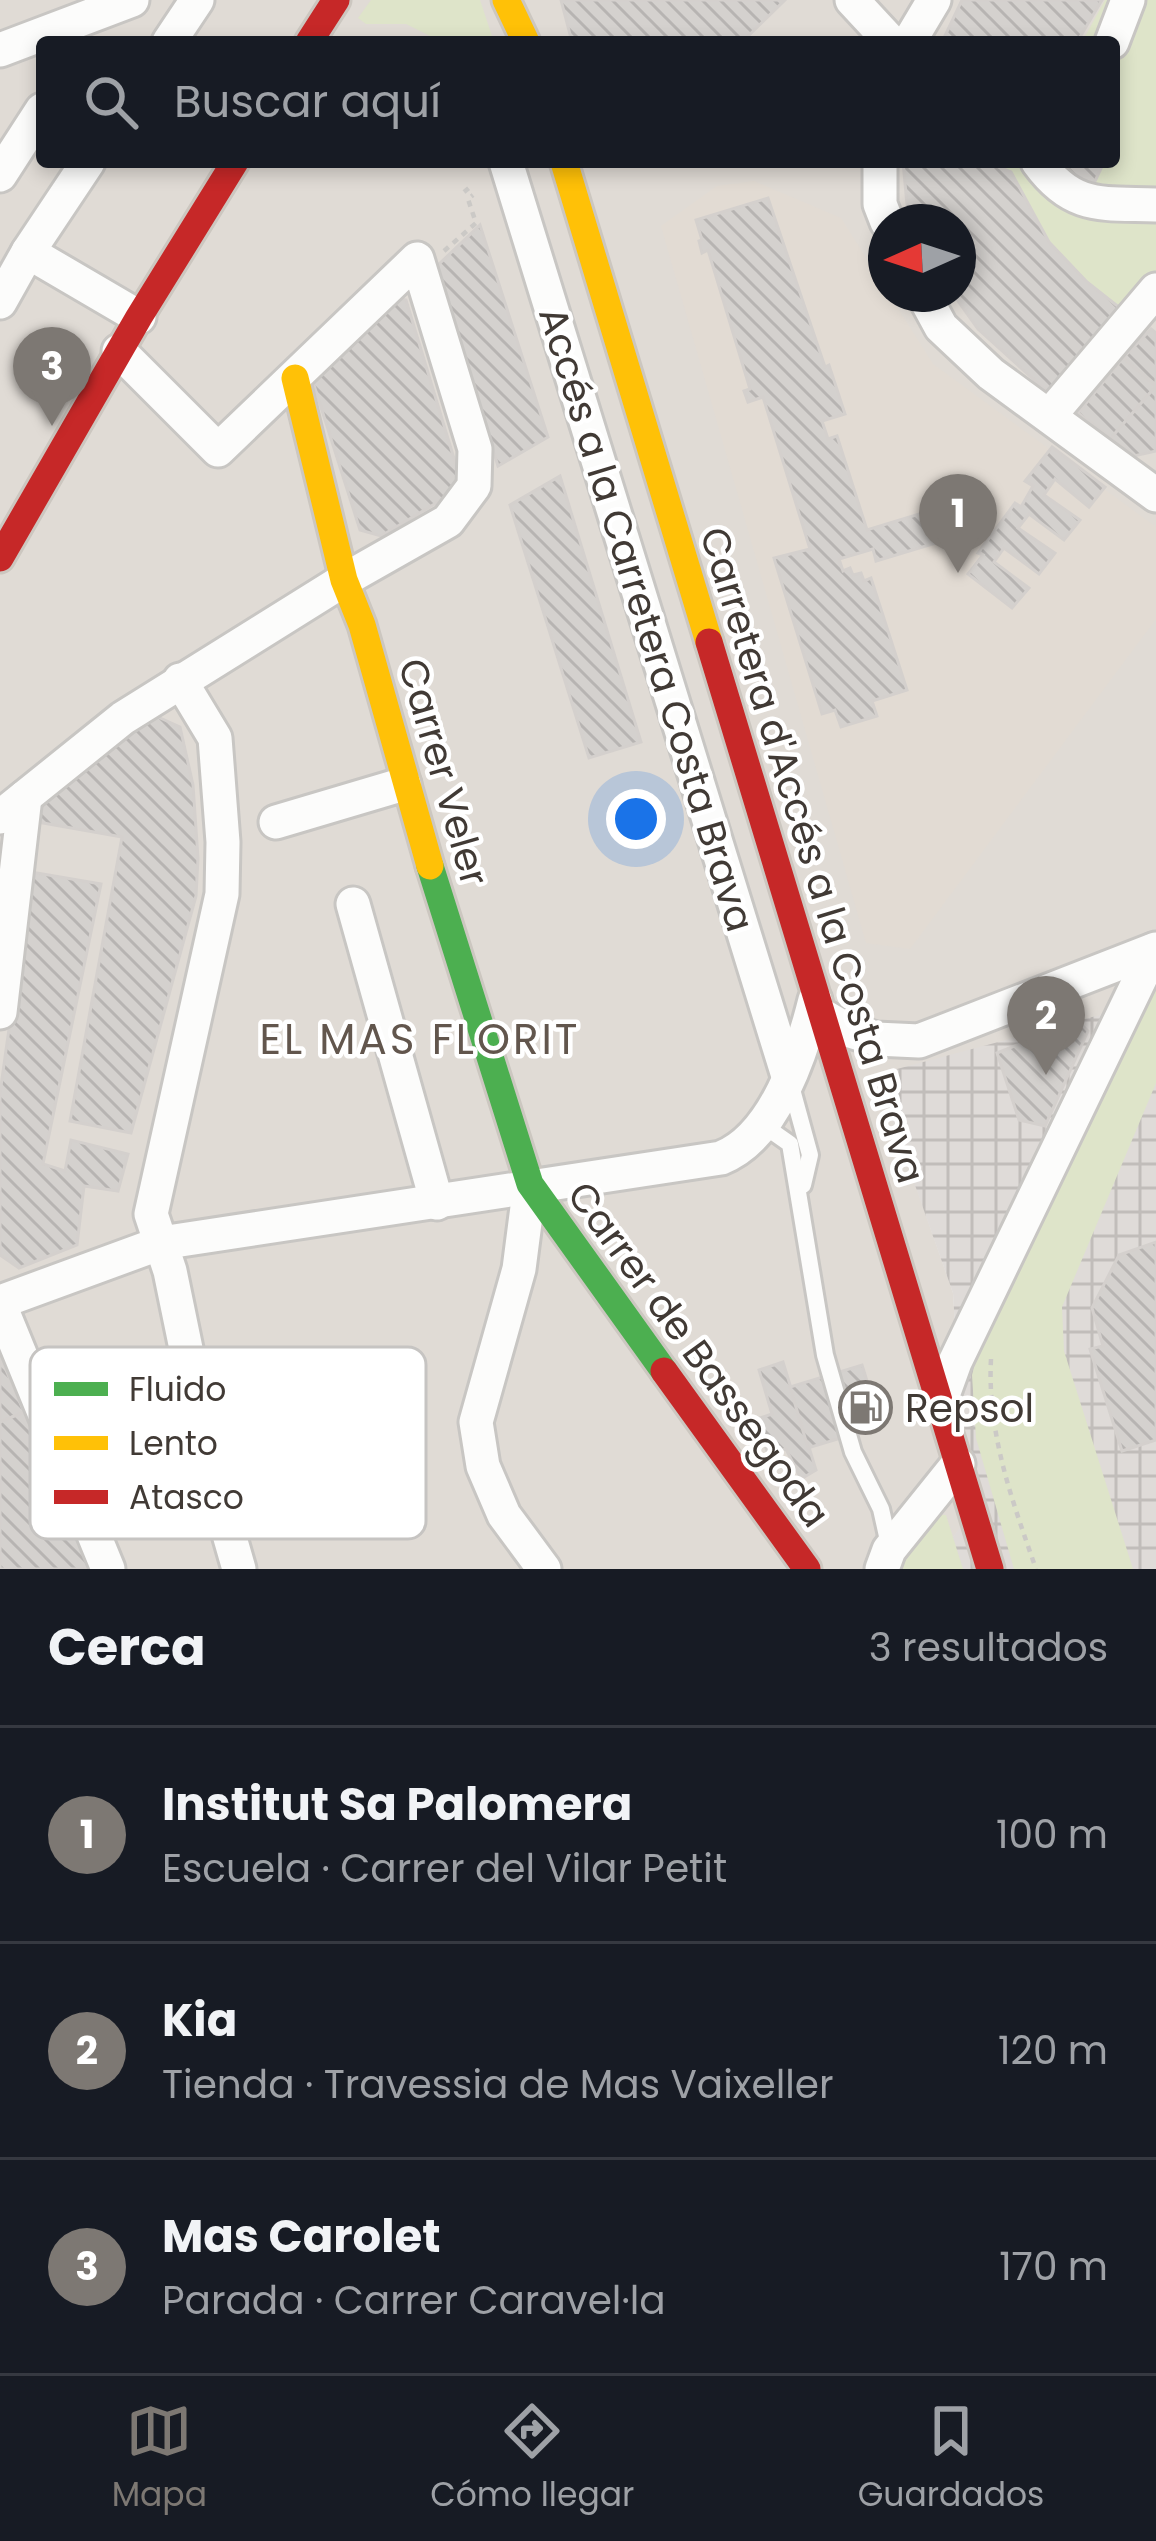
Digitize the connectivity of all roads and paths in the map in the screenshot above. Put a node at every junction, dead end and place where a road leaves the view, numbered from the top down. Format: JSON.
{"nodes":[{"id":1,"x":197,"y":0,"type":"edge"},
{"id":2,"x":506,"y":0,"type":"edge"},
{"id":3,"x":531,"y":0,"type":"edge"},
{"id":4,"x":852,"y":0,"type":"edge"},
{"id":5,"x":934,"y":0,"type":"edge"},
{"id":6,"x":1128,"y":0,"type":"edge"},
{"id":7,"x":333,"y":3,"type":"edge"},
{"id":8,"x":118,"y":5,"type":"edge"},
{"id":9,"x":36,"y":36,"type":"edge"},
{"id":10,"x":37,"y":36,"type":"edge"},
{"id":11,"x":91,"y":36,"type":"edge"},
{"id":12,"x":173,"y":36,"type":"edge"},
{"id":13,"x":313,"y":36,"type":"edge"},
{"id":14,"x":526,"y":36,"type":"edge"},
{"id":15,"x":529,"y":36,"type":"edge"},
{"id":16,"x":885,"y":36,"type":"edge"},
{"id":17,"x":913,"y":36,"type":"edge"},
{"id":18,"x":1114,"y":36,"type":"edge"},
{"id":19,"x":0,"y":50,"type":"edge"},
{"id":20,"x":36,"y":119,"type":"edge"},
{"id":21,"x":84,"y":168,"type":"edge"},
{"id":22,"x":231,"y":168,"type":"edge"},
{"id":23,"x":508,"y":168,"type":"edge"},
{"id":24,"x":566,"y":168,"type":"edge"},
{"id":25,"x":880,"y":168,"type":"edge"},
{"id":26,"x":1043,"y":168,"type":"edge"},
{"id":27,"x":0,"y":175,"type":"edge"},
{"id":28,"x":469,"y":191,"type":"dead end"},
{"id":29,"x":880,"y":204,"type":"edge"},
{"id":30,"x":1156,"y":205,"type":"edge"},
{"id":31,"x":28,"y":252,"type":"junction"},
{"id":32,"x":426,"y":259,"type":"junction"},
{"id":33,"x":1156,"y":290,"type":"edge"},
{"id":34,"x":0,"y":302,"type":"edge"},
{"id":35,"x":933,"y":312,"type":"edge"},
{"id":36,"x":140,"y":317,"type":"junction"},
{"id":37,"x":119,"y":351,"type":"junction"},
{"id":38,"x":295,"y":378,"type":"junction"},
{"id":39,"x":1050,"y":415,"type":"junction"},
{"id":40,"x":1151,"y":481,"type":"edge"},
{"id":41,"x":0,"y":558,"type":"edge"},
{"id":42,"x":344,"y":580,"type":"junction"},
{"id":43,"x":180,"y":680,"type":"junction"},
{"id":44,"x":404,"y":784,"type":"junction"},
{"id":45,"x":12,"y":807,"type":"edge"},
{"id":46,"x":276,"y":822,"type":"dead end"},
{"id":47,"x":353,"y":904,"type":"dead end"},
{"id":48,"x":1155,"y":949,"type":"edge"},
{"id":49,"x":818,"y":1007,"type":"junction"},
{"id":50,"x":0,"y":1012,"type":"edge"},
{"id":51,"x":788,"y":1076,"type":"junction"},
{"id":52,"x":763,"y":1125,"type":"junction"},
{"id":53,"x":530,"y":1184,"type":"junction"},
{"id":54,"x":801,"y":1196,"type":"junction"},
{"id":55,"x":437,"y":1203,"type":"junction"},
{"id":56,"x":160,"y":1244,"type":"junction"},
{"id":57,"x":0,"y":1303,"type":"edge"},
{"id":58,"x":186,"y":1347,"type":"edge"},
{"id":59,"x":991,"y":1355,"type":"dead end"},
{"id":60,"x":30,"y":1377,"type":"edge"},
{"id":61,"x":939,"y":1406,"type":"junction"},
{"id":62,"x":958,"y":1464,"type":"junction"},
{"id":63,"x":96,"y":1539,"type":"edge"},
{"id":64,"x":230,"y":1539,"type":"edge"},
{"id":65,"x":885,"y":1559,"type":"edge"},
{"id":66,"x":108,"y":1569,"type":"edge"},
{"id":67,"x":238,"y":1569,"type":"edge"},
{"id":68,"x":544,"y":1569,"type":"edge"},
{"id":69,"x":807,"y":1569,"type":"edge"},
{"id":70,"x":990,"y":1569,"type":"edge"},
{"id":71,"x":1036,"y":1569,"type":"edge"}],
"edges":[{"from":1,"to":12,"type":"street"},
{"from":2,"to":14,"type":"main road"},
{"from":3,"to":15,"type":"main road"},
{"from":4,"to":16,"type":"street"},
{"from":5,"to":17,"type":"street"},
{"from":6,"to":18,"type":"street"},
{"from":7,"to":13,"type":"main road"},
{"from":8,"to":10,"type":"street"},
{"from":8,"to":11,"type":"street"},
{"from":9,"to":19,"type":"street"},
{"from":20,"to":27,"type":"street"},
{"from":21,"to":31,"type":"street"},
{"from":22,"to":36,"type":"main road"},
{"from":23,"to":51,"type":"street","name":"Accés a la Carretera Costa Brava"},
{"from":24,"to":49,"type":"main road","name":"Carretera d'Accés a la Costa Brava"},
{"from":25,"to":29,"type":"street"},
{"from":26,"to":30,"type":"street"},
{"from":28,"to":32,"type":"path"},
{"from":31,"to":34,"type":"street"},
{"from":31,"to":36,"type":"street"},
{"from":32,"to":38,"type":"street"},
{"from":32,"to":42,"type":"street"},
{"from":33,"to":39,"type":"street"},
{"from":35,"to":39,"type":"street"},
{"from":36,"to":37,"type":"main road"},
{"from":37,"to":38,"type":"street"},
{"from":37,"to":41,"type":"main road"},
{"from":38,"to":42,"type":"main road","name":"Carrer Veler"},
{"from":39,"to":40,"type":"street"},
{"from":42,"to":43,"type":"street"},
{"from":42,"to":44,"type":"main road","name":"Carrer Veler"},
{"from":43,"to":45,"type":"street"},
{"from":43,"to":56,"type":"street"},
{"from":44,"to":46,"type":"street"},
{"from":44,"to":53,"type":"main road","name":"Carrer Veler"},
{"from":45,"to":50,"type":"street"},
{"from":47,"to":55,"type":"street"},
{"from":48,"to":49,"type":"street"},
{"from":48,"to":61,"type":"street"},
{"from":49,"to":51,"type":"street"},
{"from":49,"to":61,"type":"main road","name":"Carretera d'Accés a la Costa Brava"},
{"from":51,"to":52,"type":"street"},
{"from":51,"to":54,"type":"lane"},
{"from":52,"to":53,"type":"street"},
{"from":52,"to":54,"type":"lane"},
{"from":53,"to":55,"type":"street"},
{"from":53,"to":68,"type":"street"},
{"from":53,"to":69,"type":"main road","name":"Carrer de Bassegoda"},
{"from":54,"to":65,"type":"lane"},
{"from":55,"to":56,"type":"street"},
{"from":56,"to":57,"type":"street"},
{"from":56,"to":58,"type":"street"},
{"from":57,"to":60,"type":"street"},
{"from":59,"to":71,"type":"path"},
{"from":61,"to":62,"type":"main road","name":"Carretera d'Accés a la Costa Brava"},
{"from":62,"to":65,"type":"street"},
{"from":62,"to":70,"type":"main road","name":"Carretera d'Accés a la Costa Brava"},
{"from":63,"to":66,"type":"street"},
{"from":64,"to":67,"type":"street"}]}
